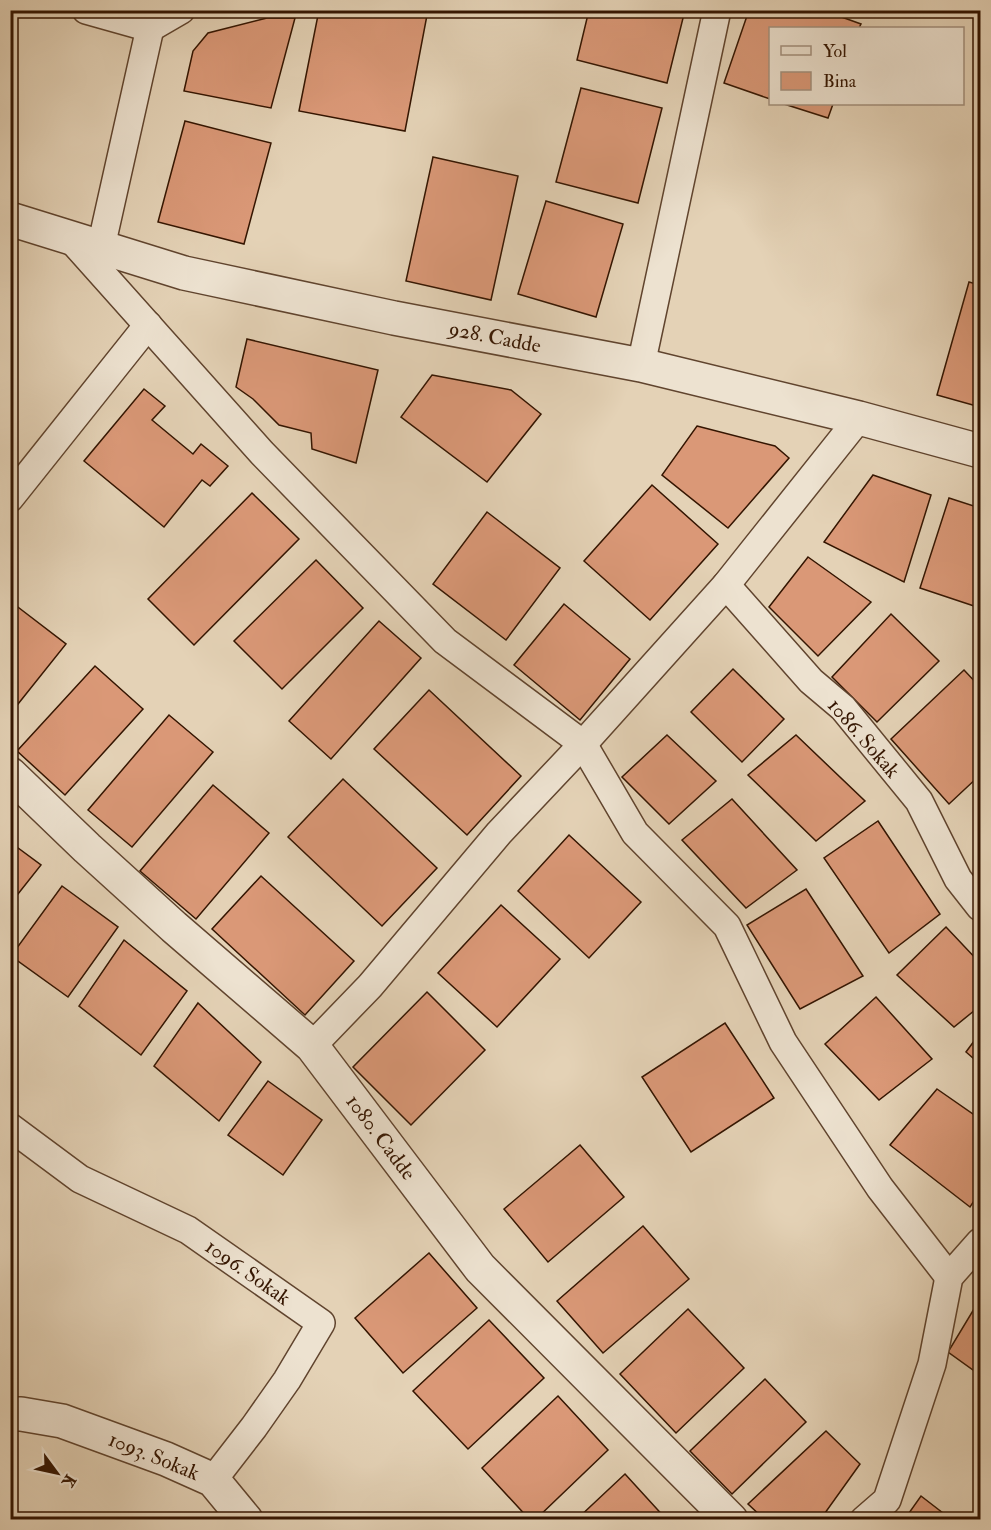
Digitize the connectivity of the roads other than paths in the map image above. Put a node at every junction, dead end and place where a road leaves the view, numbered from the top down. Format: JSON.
{"nodes":[{"id":1,"x":86,"y":10,"type":"edge"},
{"id":2,"x":181,"y":10,"type":"edge"},
{"id":3,"x":717,"y":10,"type":"edge"},
{"id":4,"x":150,"y":28,"type":"junction"},
{"id":5,"x":10,"y":219,"type":"edge"},
{"id":6,"x":70,"y":238,"type":"junction"},
{"id":7,"x":101,"y":247,"type":"junction"},
{"id":8,"x":148,"y":326,"type":"junction"},
{"id":9,"x":641,"y":365,"type":"junction"},
{"id":10,"x":859,"y":418,"type":"junction"},
{"id":11,"x":981,"y":451,"type":"edge"},
{"id":12,"x":10,"y":498,"type":"edge"},
{"id":13,"x":726,"y":585,"type":"junction"},
{"id":14,"x":583,"y":744,"type":"junction"},
{"id":15,"x":10,"y":774,"type":"edge"},
{"id":16,"x":981,"y":907,"type":"edge"},
{"id":17,"x":312,"y":1046,"type":"junction"},
{"id":18,"x":10,"y":1127,"type":"edge"},
{"id":19,"x":981,"y":1242,"type":"edge"},
{"id":20,"x":949,"y":1277,"type":"junction"},
{"id":21,"x":14,"y":1408,"type":"edge"},
{"id":22,"x":213,"y":1480,"type":"junction"},
{"id":23,"x":246,"y":1520,"type":"edge"},
{"id":24,"x":731,"y":1520,"type":"edge"},
{"id":25,"x":864,"y":1520,"type":"edge"}],
"edges":[{"from":1,"to":4,"type":"street"},
{"from":2,"to":4,"type":"street"},
{"from":3,"to":9,"type":"street"},
{"from":4,"to":7,"type":"street"},
{"from":5,"to":6,"type":"street","name":"928. Cadde"},
{"from":6,"to":7,"type":"street","name":"928. Cadde"},
{"from":6,"to":8,"type":"street"},
{"from":7,"to":9,"type":"street","name":"928. Cadde"},
{"from":8,"to":12,"type":"street"},
{"from":8,"to":14,"type":"street"},
{"from":9,"to":10,"type":"street","name":"928. Cadde"},
{"from":10,"to":11,"type":"street","name":"928. Cadde"},
{"from":10,"to":13,"type":"street"},
{"from":13,"to":14,"type":"street"},
{"from":13,"to":16,"type":"street","name":"1086. Sokak"},
{"from":14,"to":17,"type":"street"},
{"from":14,"to":20,"type":"street"},
{"from":15,"to":17,"type":"street","name":"1080. Cadde"},
{"from":17,"to":24,"type":"street","name":"1080. Cadde"},
{"from":18,"to":22,"type":"street","name":"1096. Sokak"},
{"from":19,"to":20,"type":"street"},
{"from":20,"to":25,"type":"street"},
{"from":21,"to":22,"type":"street","name":"1093. Sokak"},
{"from":22,"to":23,"type":"street","name":"1093. Sokak"}]}
